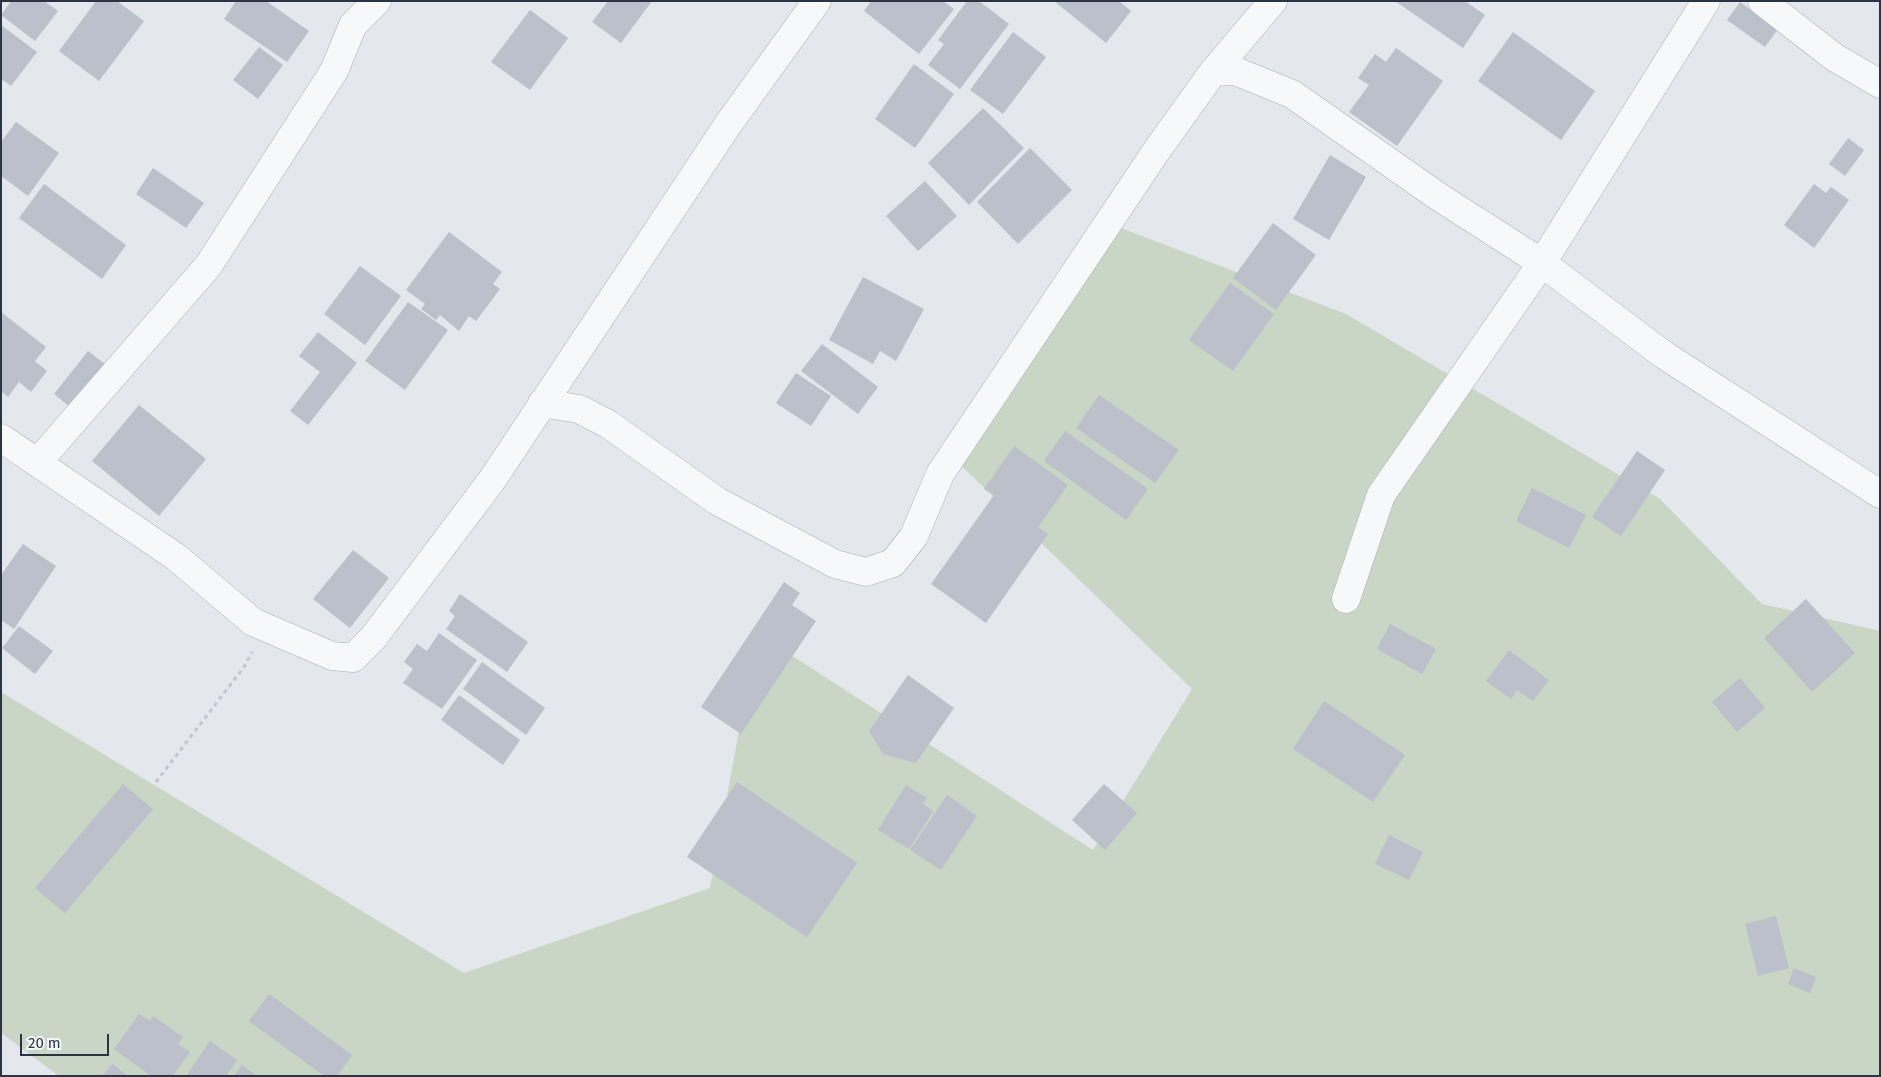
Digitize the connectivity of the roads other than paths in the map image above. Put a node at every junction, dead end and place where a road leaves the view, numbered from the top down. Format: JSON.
{"nodes":[{"id":1,"x":377,"y":1,"type":"edge"},
{"id":2,"x":817,"y":1,"type":"edge"},
{"id":3,"x":1273,"y":1,"type":"edge"},
{"id":4,"x":1706,"y":1,"type":"edge"},
{"id":5,"x":1762,"y":1,"type":"edge"},
{"id":6,"x":1213,"y":72,"type":"junction"},
{"id":7,"x":1880,"y":84,"type":"edge"},
{"id":8,"x":1542,"y":263,"type":"junction"},
{"id":9,"x":542,"y":402,"type":"junction"},
{"id":10,"x":1,"y":438,"type":"edge"},
{"id":11,"x":38,"y":463,"type":"junction"},
{"id":12,"x":1880,"y":494,"type":"edge"},
{"id":13,"x":1346,"y":599,"type":"dead end"}],
"edges":[{"from":1,"to":11,"type":"street"},
{"from":2,"to":9,"type":"street"},
{"from":3,"to":6,"type":"street"},
{"from":4,"to":8,"type":"street"},
{"from":5,"to":7,"type":"street"},
{"from":6,"to":8,"type":"street"},
{"from":6,"to":9,"type":"street"},
{"from":8,"to":12,"type":"street"},
{"from":8,"to":13,"type":"street"},
{"from":9,"to":11,"type":"street"},
{"from":10,"to":11,"type":"street"}]}
